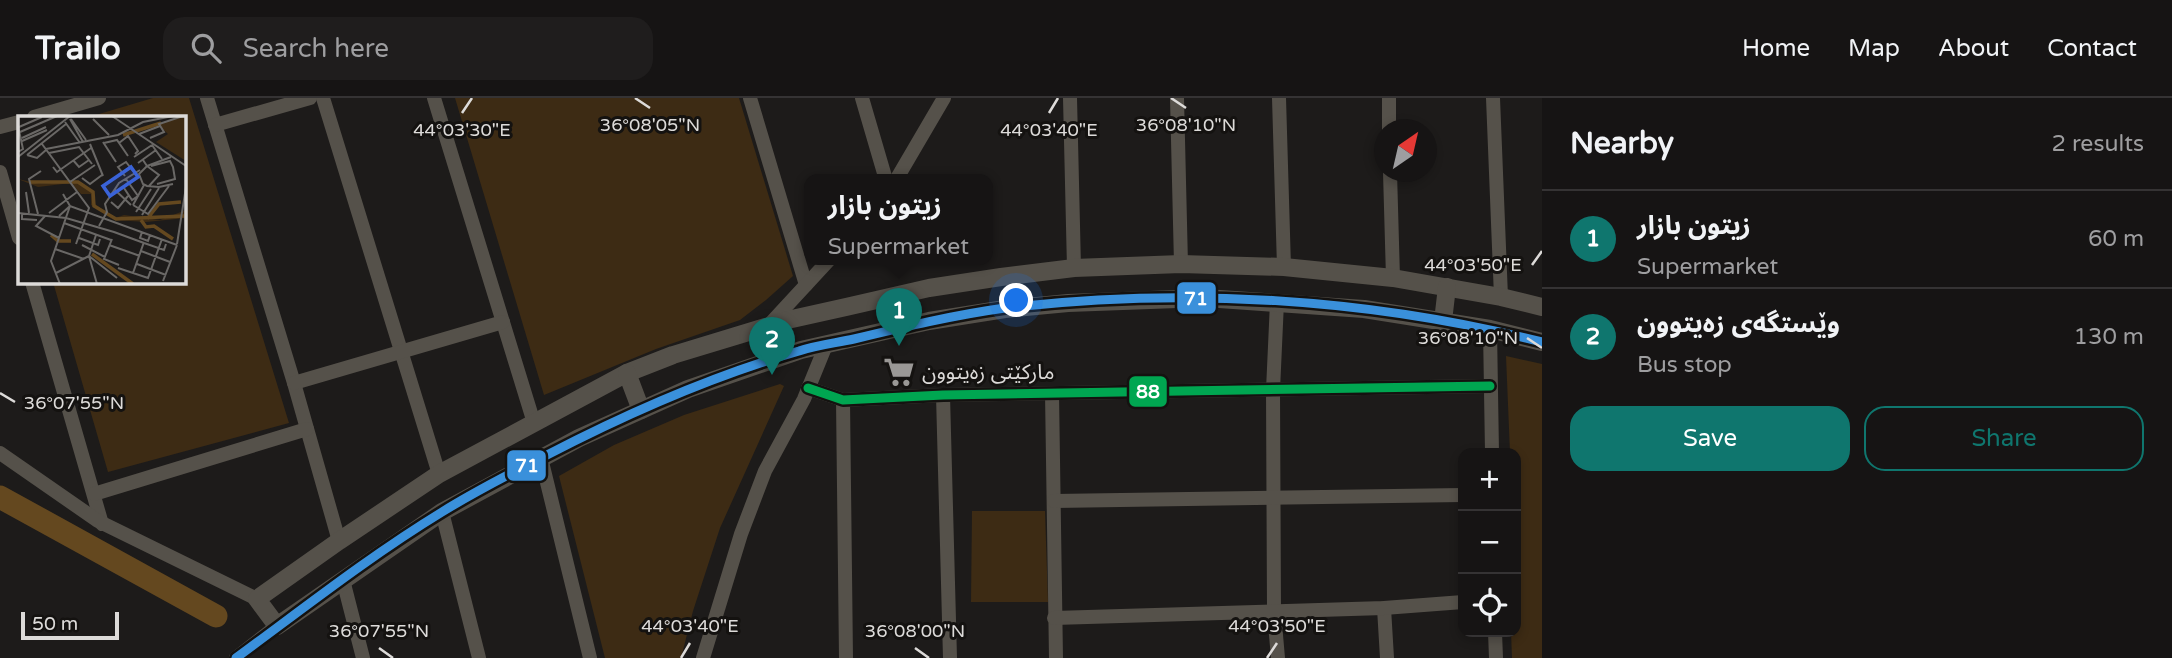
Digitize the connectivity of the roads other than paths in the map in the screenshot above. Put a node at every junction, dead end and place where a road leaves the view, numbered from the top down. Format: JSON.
{"nodes":[{"id":1,"x":99,"y":98,"type":"edge"},
{"id":2,"x":207,"y":98,"type":"edge"},
{"id":3,"x":310,"y":98,"type":"edge"},
{"id":4,"x":323,"y":98,"type":"edge"},
{"id":5,"x":434,"y":98,"type":"edge"},
{"id":6,"x":750,"y":98,"type":"edge"},
{"id":7,"x":862,"y":98,"type":"edge"},
{"id":8,"x":944,"y":98,"type":"edge"},
{"id":9,"x":1070,"y":98,"type":"edge"},
{"id":10,"x":1177,"y":98,"type":"edge"},
{"id":11,"x":1279,"y":98,"type":"edge"},
{"id":12,"x":1389,"y":98,"type":"edge"},
{"id":13,"x":1493,"y":98,"type":"edge"},
{"id":14,"x":80,"y":101,"type":"edge"},
{"id":15,"x":37,"y":116,"type":"edge"},
{"id":16,"x":1389,"y":119,"type":"edge"},
{"id":17,"x":18,"y":122,"type":"edge"},
{"id":18,"x":215,"y":125,"type":"junction"},
{"id":19,"x":0,"y":127,"type":"edge"},
{"id":20,"x":0,"y":172,"type":"edge"},
{"id":21,"x":884,"y":174,"type":"edge"},
{"id":22,"x":899,"y":174,"type":"edge"},
{"id":23,"x":1390,"y":182,"type":"edge"},
{"id":24,"x":3,"y":189,"type":"edge"},
{"id":25,"x":18,"y":235,"type":"edge"},
{"id":26,"x":1181,"y":264,"type":"junction"},
{"id":27,"x":824,"y":265,"type":"edge"},
{"id":28,"x":1284,"y":267,"type":"junction"},
{"id":29,"x":1074,"y":268,"type":"junction"},
{"id":30,"x":1392,"y":278,"type":"junction"},
{"id":31,"x":33,"y":284,"type":"edge"},
{"id":32,"x":806,"y":285,"type":"junction"},
{"id":33,"x":1447,"y":286,"type":"junction"},
{"id":34,"x":1501,"y":297,"type":"junction"},
{"id":35,"x":1277,"y":302,"type":"junction"},
{"id":36,"x":1542,"y":307,"type":"edge"},
{"id":37,"x":1443,"y":321,"type":"junction"},
{"id":38,"x":503,"y":322,"type":"junction"},
{"id":39,"x":768,"y":327,"type":"junction"},
{"id":40,"x":1490,"y":329,"type":"junction"},
{"id":41,"x":1542,"y":342,"type":"edge"},
{"id":42,"x":826,"y":345,"type":"junction"},
{"id":43,"x":401,"y":351,"type":"junction"},
{"id":44,"x":627,"y":373,"type":"junction"},
{"id":45,"x":294,"y":383,"type":"junction"},
{"id":46,"x":1490,"y":386,"type":"junction"},
{"id":47,"x":808,"y":388,"type":"junction"},
{"id":48,"x":1273,"y":390,"type":"junction"},
{"id":49,"x":1052,"y":393,"type":"junction"},
{"id":50,"x":943,"y":395,"type":"junction"},
{"id":51,"x":843,"y":400,"type":"junction"},
{"id":52,"x":641,"y":410,"type":"junction"},
{"id":53,"x":534,"y":423,"type":"junction"},
{"id":54,"x":307,"y":429,"type":"junction"},
{"id":55,"x":1492,"y":448,"type":"edge"},
{"id":56,"x":0,"y":453,"type":"edge"},
{"id":57,"x":541,"y":458,"type":"junction"},
{"id":58,"x":439,"y":474,"type":"junction"},
{"id":59,"x":94,"y":494,"type":"junction"},
{"id":60,"x":1458,"y":495,"type":"edge"},
{"id":61,"x":1274,"y":498,"type":"junction"},
{"id":62,"x":1054,"y":501,"type":"junction"},
{"id":63,"x":442,"y":512,"type":"junction"},
{"id":64,"x":102,"y":523,"type":"junction"},
{"id":65,"x":339,"y":541,"type":"junction"},
{"id":66,"x":343,"y":580,"type":"junction"},
{"id":67,"x":257,"y":599,"type":"junction"},
{"id":68,"x":1458,"y":602,"type":"edge"},
{"id":69,"x":1384,"y":608,"type":"junction"},
{"id":70,"x":1274,"y":611,"type":"junction"},
{"id":71,"x":1054,"y":618,"type":"junction"},
{"id":72,"x":277,"y":626,"type":"junction"},
{"id":73,"x":1495,"y":637,"type":"edge"},
{"id":74,"x":242,"y":656,"type":"edge"},
{"id":75,"x":363,"y":658,"type":"edge"},
{"id":76,"x":479,"y":658,"type":"edge"},
{"id":77,"x":590,"y":658,"type":"edge"},
{"id":78,"x":703,"y":658,"type":"edge"},
{"id":79,"x":846,"y":658,"type":"edge"},
{"id":80,"x":950,"y":658,"type":"edge"},
{"id":81,"x":1056,"y":658,"type":"edge"},
{"id":82,"x":1278,"y":658,"type":"edge"},
{"id":83,"x":1387,"y":658,"type":"edge"},
{"id":84,"x":1496,"y":658,"type":"edge"}],
"edges":[{"from":1,"to":14,"type":"street"},
{"from":2,"to":18,"type":"street"},
{"from":3,"to":18,"type":"street"},
{"from":4,"to":43,"type":"street"},
{"from":5,"to":38,"type":"street"},
{"from":6,"to":32,"type":"street"},
{"from":7,"to":21,"type":"street"},
{"from":8,"to":22,"type":"street"},
{"from":9,"to":29,"type":"street"},
{"from":10,"to":26,"type":"street"},
{"from":11,"to":28,"type":"street"},
{"from":12,"to":16,"type":"street"},
{"from":13,"to":34,"type":"street"},
{"from":14,"to":15,"type":"street"},
{"from":17,"to":19,"type":"street"},
{"from":18,"to":45,"type":"street"},
{"from":20,"to":24,"type":"street"},
{"from":23,"to":30,"type":"street"},
{"from":24,"to":25,"type":"street"},
{"from":26,"to":28,"type":"street"},
{"from":26,"to":29,"type":"street"},
{"from":27,"to":32,"type":"street"},
{"from":28,"to":30,"type":"street"},
{"from":29,"to":39,"type":"street"},
{"from":30,"to":33,"type":"street"},
{"from":31,"to":59,"type":"street"},
{"from":32,"to":39,"type":"street"},
{"from":33,"to":34,"type":"street"},
{"from":33,"to":37,"type":"street"},
{"from":34,"to":36,"type":"street"},
{"from":35,"to":37,"type":"street"},
{"from":35,"to":42,"type":"street"},
{"from":35,"to":48,"type":"street"},
{"from":37,"to":40,"type":"street"},
{"from":38,"to":43,"type":"street"},
{"from":38,"to":53,"type":"street"},
{"from":39,"to":44,"type":"street"},
{"from":40,"to":41,"type":"street"},
{"from":40,"to":46,"type":"street"},
{"from":42,"to":47,"type":"street"},
{"from":42,"to":52,"type":"street"},
{"from":43,"to":45,"type":"street"},
{"from":43,"to":58,"type":"street"},
{"from":44,"to":52,"type":"street"},
{"from":44,"to":53,"type":"street"},
{"from":45,"to":54,"type":"street"},
{"from":46,"to":48,"type":"street"},
{"from":46,"to":55,"type":"street"},
{"from":47,"to":51,"type":"street"},
{"from":47,"to":78,"type":"street"},
{"from":48,"to":49,"type":"street"},
{"from":48,"to":61,"type":"street"},
{"from":49,"to":50,"type":"street"},
{"from":49,"to":62,"type":"street"},
{"from":50,"to":51,"type":"street"},
{"from":50,"to":80,"type":"street"},
{"from":51,"to":79,"type":"street"},
{"from":52,"to":57,"type":"street"},
{"from":53,"to":58,"type":"street"},
{"from":54,"to":59,"type":"street"},
{"from":54,"to":65,"type":"street"},
{"from":56,"to":64,"type":"street"},
{"from":57,"to":63,"type":"street"},
{"from":57,"to":77,"type":"street"},
{"from":58,"to":65,"type":"street"},
{"from":59,"to":64,"type":"street"},
{"from":60,"to":61,"type":"street"},
{"from":61,"to":62,"type":"street"},
{"from":61,"to":70,"type":"street"},
{"from":62,"to":71,"type":"street"},
{"from":63,"to":66,"type":"street"},
{"from":63,"to":76,"type":"street"},
{"from":64,"to":67,"type":"street"},
{"from":65,"to":67,"type":"street"},
{"from":66,"to":72,"type":"street"},
{"from":66,"to":75,"type":"street"},
{"from":67,"to":72,"type":"street"},
{"from":68,"to":69,"type":"street"},
{"from":69,"to":70,"type":"street"},
{"from":69,"to":83,"type":"street"},
{"from":70,"to":71,"type":"street"},
{"from":70,"to":82,"type":"street"},
{"from":71,"to":81,"type":"street"},
{"from":72,"to":74,"type":"street"},
{"from":73,"to":84,"type":"street"}]}
